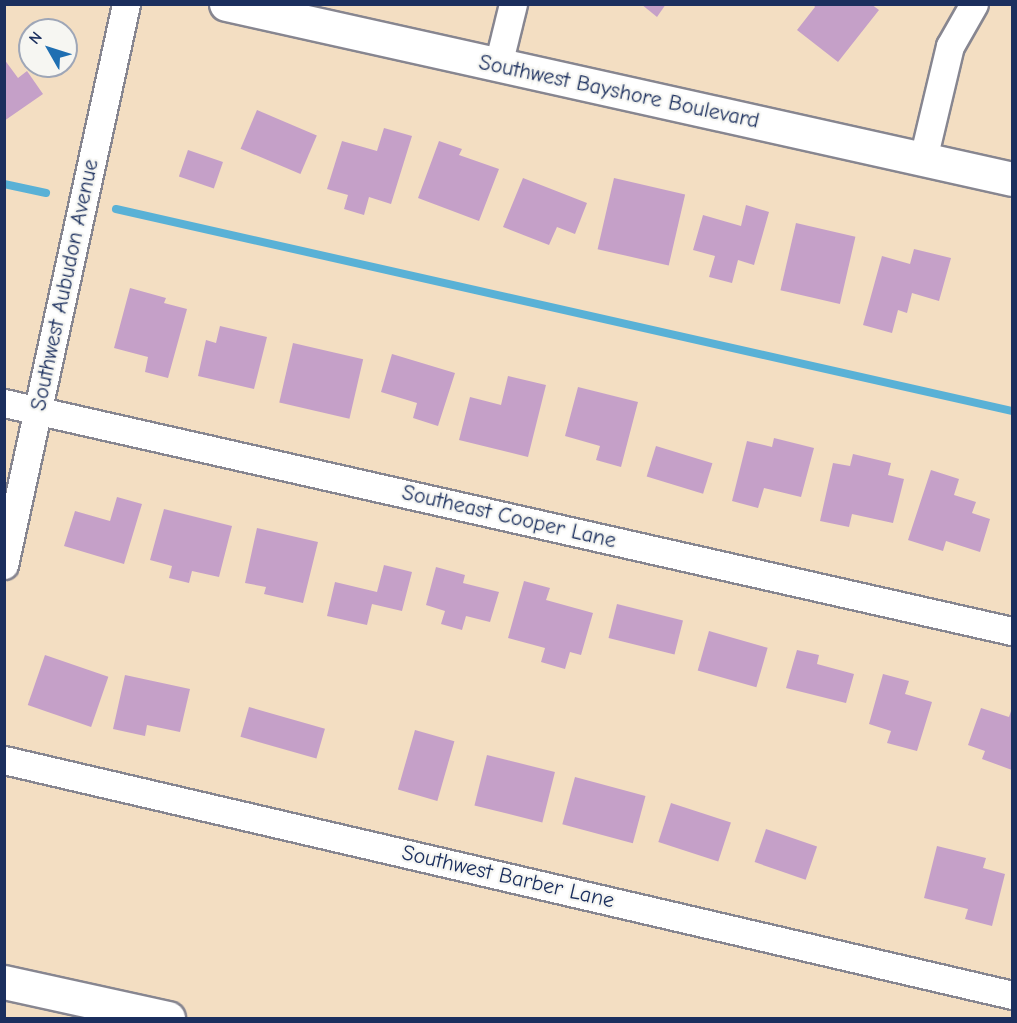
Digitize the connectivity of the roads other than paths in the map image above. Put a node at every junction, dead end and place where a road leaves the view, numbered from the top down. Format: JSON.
{"nodes":[{"id":1,"x":126,"y":4,"type":"edge"},
{"id":2,"x":226,"y":4,"type":"edge"},
{"id":3,"x":513,"y":4,"type":"edge"},
{"id":4,"x":974,"y":4,"type":"edge"},
{"id":5,"x":498,"y":65,"type":"junction"},
{"id":6,"x":923,"y":159,"type":"junction"},
{"id":7,"x":1012,"y":179,"type":"edge"},
{"id":8,"x":4,"y":403,"type":"edge"},
{"id":9,"x":39,"y":410,"type":"junction"},
{"id":10,"x":4,"y":565,"type":"edge"},
{"id":11,"x":1012,"y":631,"type":"edge"},
{"id":12,"x":4,"y":760,"type":"edge"},
{"id":13,"x":4,"y":982,"type":"edge"},
{"id":14,"x":1012,"y":995,"type":"edge"},
{"id":15,"x":168,"y":1018,"type":"edge"}],
"edges":[{"from":1,"to":9,"type":"street","name":"Southwest Aubudon Avenue"},
{"from":2,"to":5,"type":"main road","name":"Southwest Bayshore Boulevard"},
{"from":3,"to":5,"type":"street"},
{"from":4,"to":6,"type":"street"},
{"from":5,"to":6,"type":"main road","name":"Southwest Bayshore Boulevard"},
{"from":6,"to":7,"type":"main road","name":"Southwest Bayshore Boulevard"},
{"from":8,"to":9,"type":"street","name":"Southeast Cooper Lane"},
{"from":9,"to":10,"type":"street","name":"Southwest Aubudon Avenue"},
{"from":9,"to":11,"type":"street","name":"Southeast Cooper Lane"},
{"from":12,"to":14,"type":"street","name":"Southwest Barber Lane"},
{"from":13,"to":15,"type":"main road"}]}
